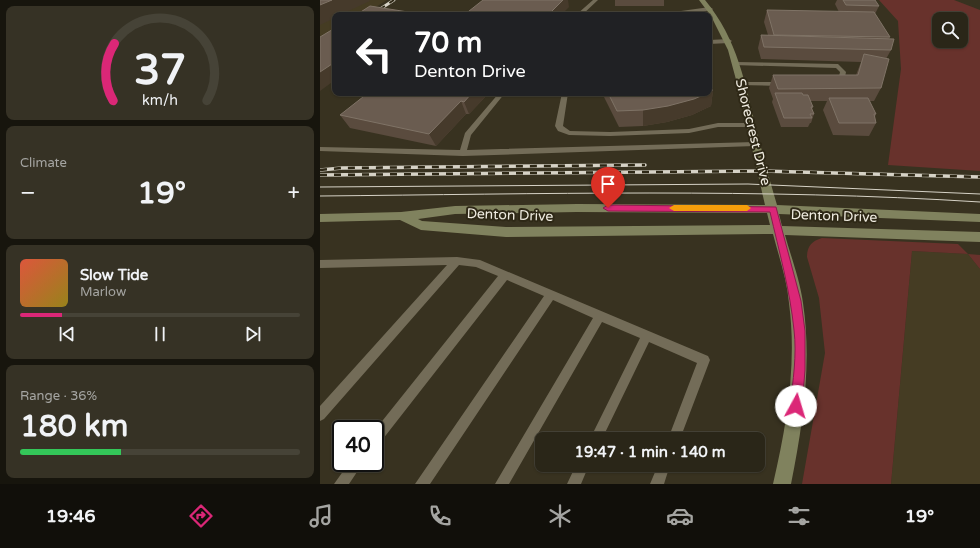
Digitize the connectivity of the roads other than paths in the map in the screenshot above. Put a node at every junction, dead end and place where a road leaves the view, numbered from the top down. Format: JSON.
{"nodes":[{"id":1,"x":596,"y":0,"type":"edge"},
{"id":2,"x":702,"y":0,"type":"edge"},
{"id":3,"x":710,"y":9,"type":"junction"},
{"id":4,"x":582,"y":12,"type":"edge"},
{"id":5,"x":688,"y":12,"type":"edge"},
{"id":6,"x":712,"y":12,"type":"edge"},
{"id":7,"x":712,"y":12,"type":"edge"},
{"id":8,"x":729,"y":41,"type":"junction"},
{"id":9,"x":712,"y":42,"type":"edge"},
{"id":10,"x":736,"y":64,"type":"junction"},
{"id":11,"x":741,"y":84,"type":"junction"},
{"id":12,"x":786,"y":84,"type":"edge"},
{"id":13,"x":830,"y":84,"type":"edge"},
{"id":14,"x":500,"y":96,"type":"edge"},
{"id":15,"x":564,"y":96,"type":"edge"},
{"id":16,"x":751,"y":125,"type":"junction"},
{"id":17,"x":755,"y":144,"type":"junction"},
{"id":18,"x":320,"y":149,"type":"edge"},
{"id":19,"x":463,"y":153,"type":"junction"},
{"id":20,"x":773,"y":209,"type":"junction"},
{"id":21,"x":401,"y":216,"type":"junction"},
{"id":22,"x":320,"y":218,"type":"edge"},
{"id":23,"x":980,"y":218,"type":"edge"},
{"id":24,"x":778,"y":230,"type":"junction"},
{"id":25,"x":975,"y":237,"type":"edge"},
{"id":26,"x":457,"y":261,"type":"junction"},
{"id":27,"x":320,"y":264,"type":"edge"},
{"id":28,"x":505,"y":275,"type":"junction"},
{"id":29,"x":551,"y":295,"type":"junction"},
{"id":30,"x":600,"y":316,"type":"junction"},
{"id":31,"x":646,"y":336,"type":"junction"},
{"id":32,"x":320,"y":415,"type":"edge"},
{"id":33,"x":384,"y":429,"type":"edge"},
{"id":34,"x":599,"y":432,"type":"edge"},
{"id":35,"x":677,"y":432,"type":"edge"},
{"id":36,"x":350,"y":472,"type":"edge"},
{"id":37,"x":580,"y":472,"type":"edge"},
{"id":38,"x":661,"y":472,"type":"edge"},
{"id":39,"x":341,"y":484,"type":"edge"},
{"id":40,"x":422,"y":484,"type":"edge"},
{"id":41,"x":502,"y":484,"type":"edge"},
{"id":42,"x":574,"y":484,"type":"edge"},
{"id":43,"x":657,"y":484,"type":"edge"},
{"id":44,"x":782,"y":484,"type":"edge"}],
"edges":[{"from":1,"to":4,"type":"lane"},
{"from":2,"to":3,"type":"main road","name":"Shorecrest Drive"},
{"from":3,"to":5,"type":"lane"},
{"from":3,"to":6,"type":"main road","name":"Shorecrest Drive"},
{"from":7,"to":8,"type":"main road","name":"Shorecrest Drive"},
{"from":8,"to":9,"type":"lane"},
{"from":8,"to":10,"type":"main road","name":"Shorecrest Drive"},
{"from":10,"to":11,"type":"main road","name":"Shorecrest Drive"},
{"from":10,"to":13,"type":"lane"},
{"from":11,"to":12,"type":"lane"},
{"from":11,"to":16,"type":"main road","name":"Shorecrest Drive"},
{"from":14,"to":19,"type":"lane"},
{"from":15,"to":16,"type":"lane"},
{"from":16,"to":17,"type":"main road","name":"Shorecrest Drive"},
{"from":17,"to":19,"type":"lane"},
{"from":17,"to":20,"type":"main road","name":"Shorecrest Drive"},
{"from":18,"to":19,"type":"lane"},
{"from":20,"to":21,"type":"main road","name":"Denton Drive"},
{"from":20,"to":23,"type":"main road","name":"Denton Drive"},
{"from":20,"to":24,"type":"main road","name":"Shorecrest Drive"},
{"from":21,"to":22,"type":"main road","name":"Denton Drive"},
{"from":21,"to":24,"type":"main road","name":"Denton Drive"},
{"from":24,"to":25,"type":"main road","name":"Denton Drive"},
{"from":24,"to":44,"type":"main road","name":"Shorecrest Drive"},
{"from":26,"to":27,"type":"lane"},
{"from":26,"to":28,"type":"lane"},
{"from":26,"to":32,"type":"lane"},
{"from":28,"to":29,"type":"lane"},
{"from":28,"to":33,"type":"lane"},
{"from":29,"to":30,"type":"lane"},
{"from":29,"to":40,"type":"lane"},
{"from":30,"to":31,"type":"lane"},
{"from":30,"to":41,"type":"lane"},
{"from":31,"to":34,"type":"lane"},
{"from":31,"to":35,"type":"lane"},
{"from":36,"to":39,"type":"lane"},
{"from":37,"to":42,"type":"lane"},
{"from":38,"to":43,"type":"lane"}]}
